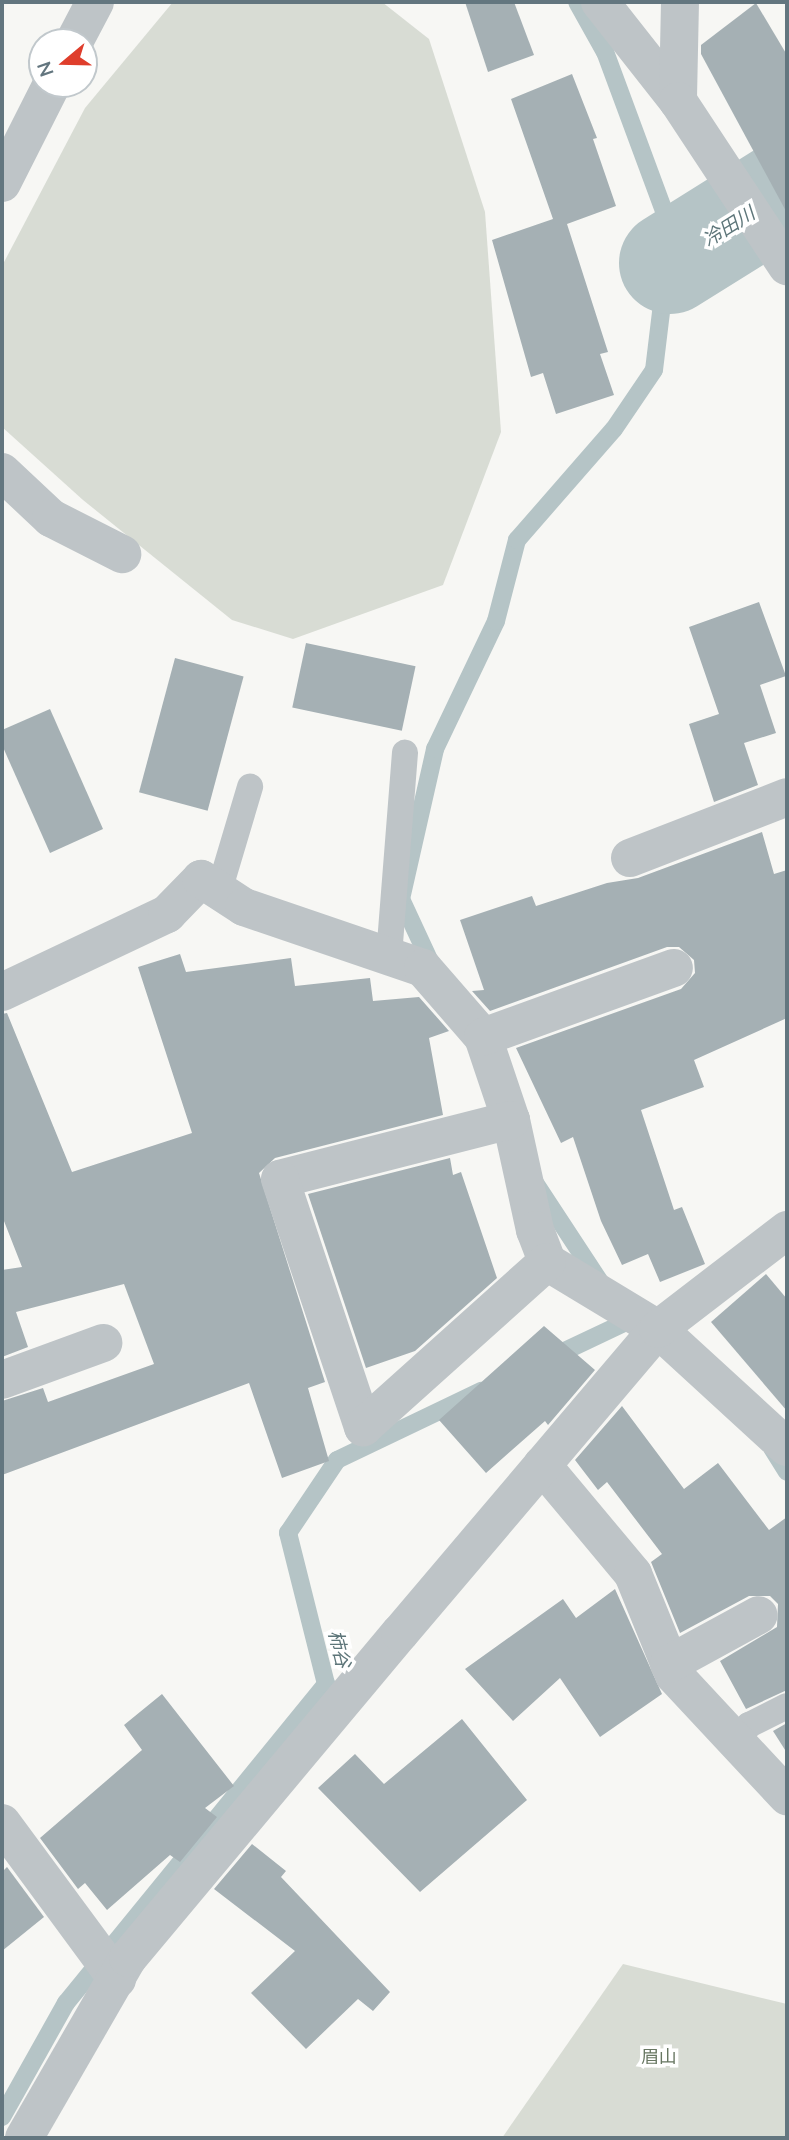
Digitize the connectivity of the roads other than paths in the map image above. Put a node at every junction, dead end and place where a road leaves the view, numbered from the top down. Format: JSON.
{"nodes":[{"id":1,"x":95,"y":2,"type":"edge"},
{"id":2,"x":600,"y":2,"type":"edge"},
{"id":3,"x":680,"y":2,"type":"edge"},
{"id":4,"x":81,"y":28,"type":"edge"},
{"id":5,"x":45,"y":98,"type":"edge"},
{"id":6,"x":678,"y":101,"type":"junction"},
{"id":7,"x":2,"y":183,"type":"edge"},
{"id":8,"x":787,"y":266,"type":"edge"},
{"id":9,"x":2,"y":472,"type":"edge"},
{"id":10,"x":122,"y":554,"type":"dead end"},
{"id":11,"x":405,"y":753,"type":"dead end"},
{"id":12,"x":250,"y":787,"type":"dead end"},
{"id":13,"x":787,"y":797,"type":"edge"},
{"id":14,"x":629,"y":858,"type":"dead end"},
{"id":15,"x":219,"y":891,"type":"junction"},
{"id":16,"x":389,"y":956,"type":"junction"},
{"id":17,"x":674,"y":968,"type":"dead end"},
{"id":18,"x":2,"y":992,"type":"edge"},
{"id":19,"x":483,"y":1037,"type":"junction"},
{"id":20,"x":511,"y":1120,"type":"junction"},
{"id":21,"x":787,"y":1230,"type":"edge"},
{"id":22,"x":547,"y":1262,"type":"junction"},
{"id":23,"x":658,"y":1329,"type":"junction"},
{"id":24,"x":103,"y":1343,"type":"dead end"},
{"id":25,"x":2,"y":1380,"type":"edge"},
{"id":26,"x":787,"y":1447,"type":"edge"},
{"id":27,"x":542,"y":1465,"type":"junction"},
{"id":28,"x":759,"y":1615,"type":"dead end"},
{"id":29,"x":669,"y":1664,"type":"junction"},
{"id":30,"x":787,"y":1706,"type":"edge"},
{"id":31,"x":737,"y":1742,"type":"junction"},
{"id":32,"x":787,"y":1796,"type":"edge"},
{"id":33,"x":2,"y":1823,"type":"edge"},
{"id":34,"x":117,"y":1979,"type":"junction"},
{"id":35,"x":24,"y":2138,"type":"edge"}],
"edges":[{"from":1,"to":4,"type":"street"},
{"from":2,"to":6,"type":"street"},
{"from":3,"to":6,"type":"street"},
{"from":5,"to":7,"type":"street"},
{"from":6,"to":8,"type":"street"},
{"from":9,"to":10,"type":"street"},
{"from":11,"to":16,"type":"lane"},
{"from":12,"to":15,"type":"lane"},
{"from":13,"to":14,"type":"street"},
{"from":15,"to":16,"type":"street"},
{"from":15,"to":18,"type":"street"},
{"from":16,"to":19,"type":"street"},
{"from":17,"to":19,"type":"street"},
{"from":19,"to":20,"type":"street"},
{"from":20,"to":22,"type":"street"},
{"from":20,"to":22,"type":"street"},
{"from":21,"to":23,"type":"street"},
{"from":22,"to":23,"type":"street"},
{"from":23,"to":26,"type":"street"},
{"from":23,"to":27,"type":"street"},
{"from":24,"to":25,"type":"street"},
{"from":27,"to":29,"type":"street"},
{"from":27,"to":34,"type":"street"},
{"from":28,"to":29,"type":"street"},
{"from":29,"to":31,"type":"street"},
{"from":30,"to":31,"type":"lane"},
{"from":31,"to":32,"type":"street"},
{"from":33,"to":34,"type":"street"},
{"from":34,"to":35,"type":"street"}]}
